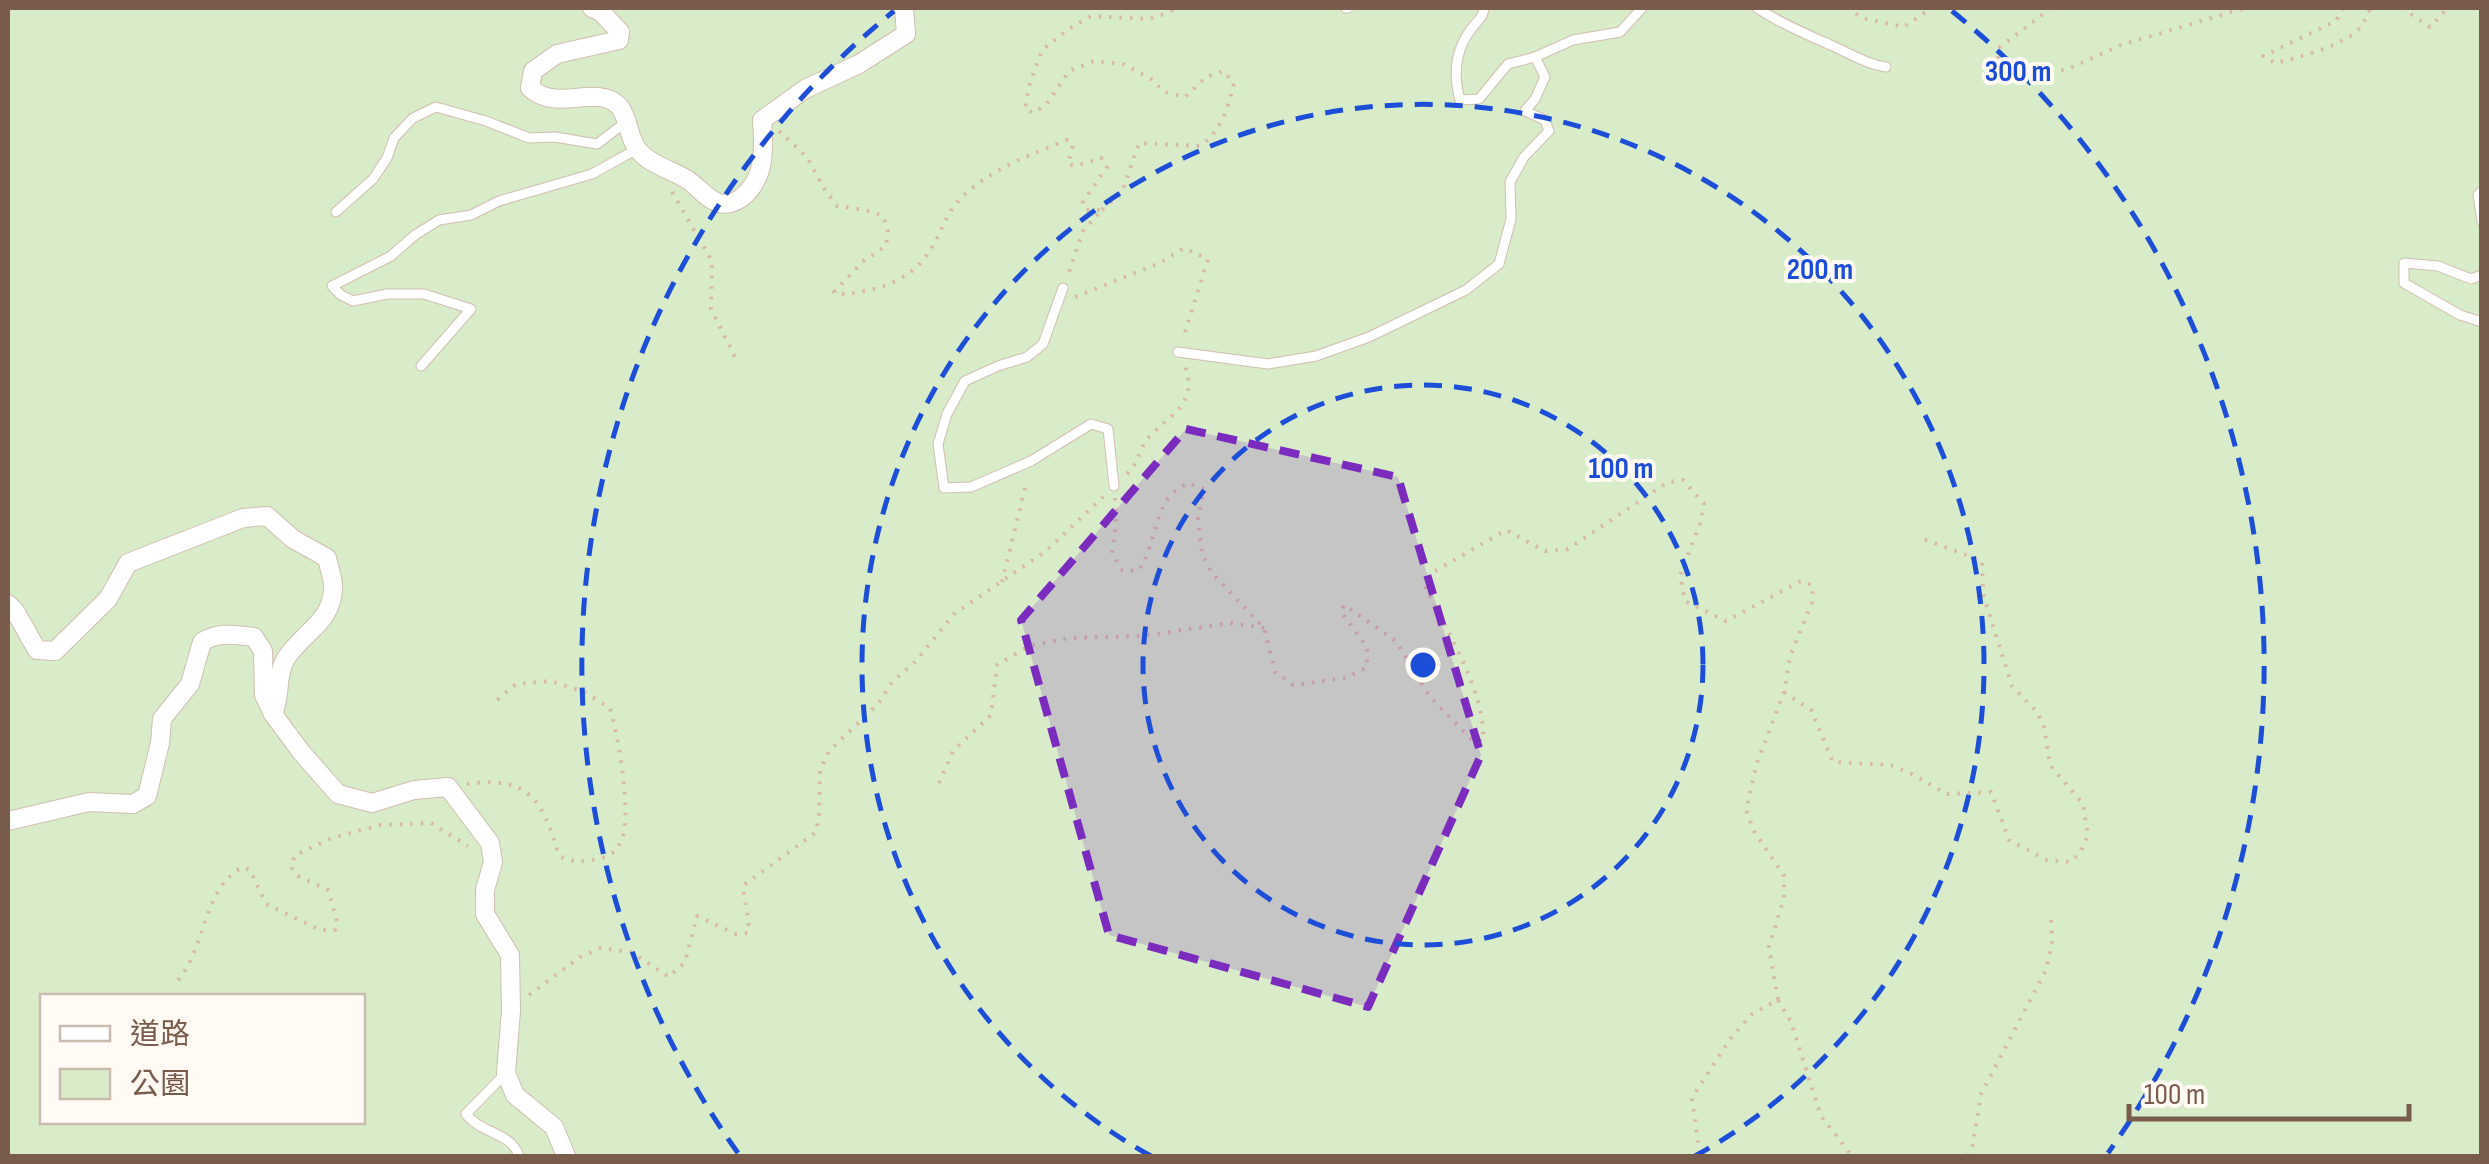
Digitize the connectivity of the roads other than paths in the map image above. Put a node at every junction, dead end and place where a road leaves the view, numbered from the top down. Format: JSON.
{"nodes":[{"id":1,"x":592,"y":8,"type":"edge"},
{"id":2,"x":904,"y":8,"type":"edge"},
{"id":3,"x":1484,"y":8,"type":"edge"},
{"id":4,"x":1642,"y":8,"type":"edge"},
{"id":5,"x":1757,"y":8,"type":"edge"},
{"id":6,"x":1535,"y":57,"type":"junction"},
{"id":7,"x":1886,"y":66,"type":"dead end"},
{"id":8,"x":626,"y":122,"type":"junction"},
{"id":9,"x":637,"y":149,"type":"junction"},
{"id":10,"x":2482,"y":191,"type":"edge"},
{"id":11,"x":336,"y":212,"type":"dead end"},
{"id":12,"x":2482,"y":221,"type":"edge"},
{"id":13,"x":2482,"y":275,"type":"edge"},
{"id":14,"x":1063,"y":288,"type":"road end"},
{"id":15,"x":2482,"y":322,"type":"edge"},
{"id":16,"x":1178,"y":352,"type":"road end"},
{"id":17,"x":421,"y":366,"type":"dead end"},
{"id":18,"x":1114,"y":486,"type":"road end"},
{"id":19,"x":8,"y":604,"type":"edge"},
{"id":20,"x":273,"y":714,"type":"junction"},
{"id":21,"x":8,"y":821,"type":"edge"},
{"id":22,"x":506,"y":1073,"type":"junction"},
{"id":23,"x":519,"y":1156,"type":"edge"},
{"id":24,"x":566,"y":1156,"type":"edge"}],
"edges":[{"from":1,"to":8,"type":"street"},
{"from":2,"to":9,"type":"street"},
{"from":3,"to":6,"type":"lane"},
{"from":4,"to":6,"type":"lane"},
{"from":5,"to":7,"type":"lane"},
{"from":6,"to":16,"type":"lane"},
{"from":8,"to":9,"type":"street"},
{"from":8,"to":11,"type":"lane"},
{"from":9,"to":17,"type":"lane"},
{"from":10,"to":12,"type":"lane"},
{"from":13,"to":15,"type":"lane"},
{"from":14,"to":18,"type":"lane"},
{"from":19,"to":20,"type":"street"},
{"from":20,"to":21,"type":"street"},
{"from":20,"to":22,"type":"street"},
{"from":22,"to":23,"type":"lane"},
{"from":22,"to":24,"type":"street"}]}
